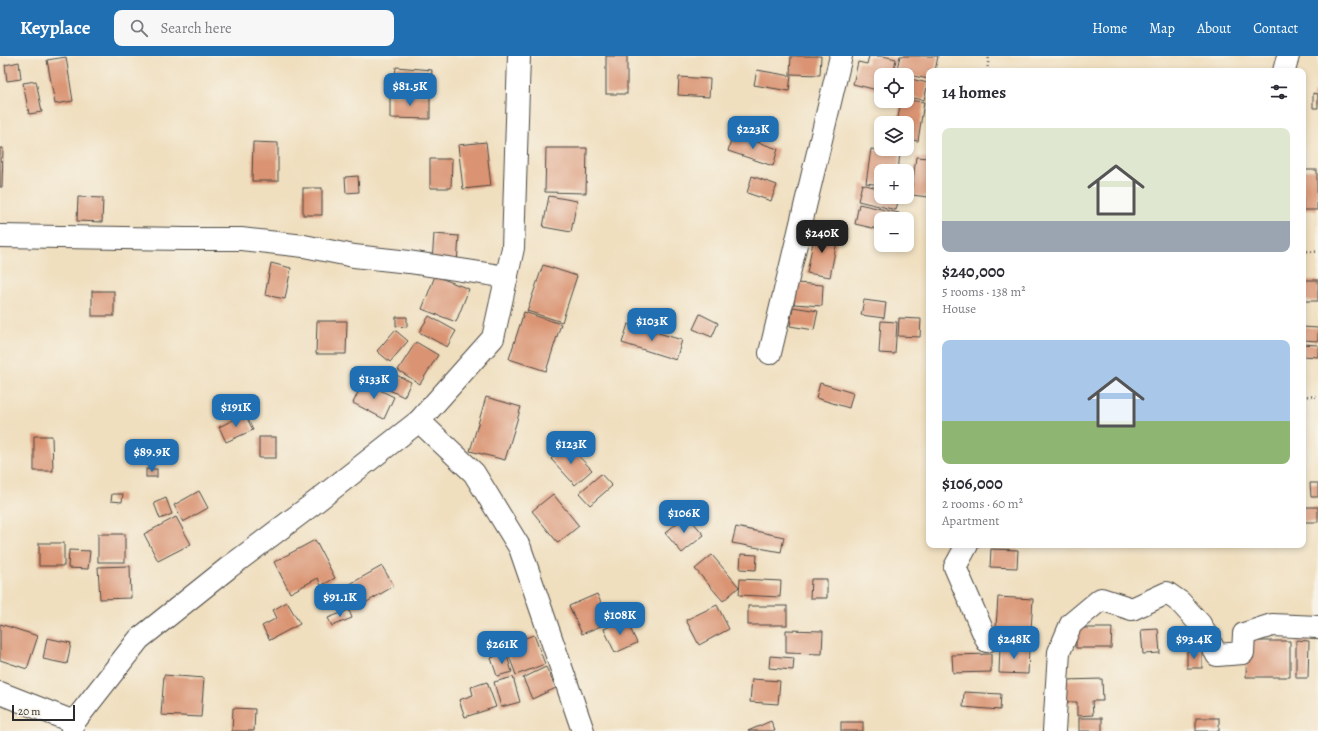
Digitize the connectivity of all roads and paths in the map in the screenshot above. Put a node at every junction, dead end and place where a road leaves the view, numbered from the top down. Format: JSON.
{"nodes":[{"id":1,"x":519,"y":56,"type":"edge"},
{"id":2,"x":841,"y":56,"type":"edge"},
{"id":3,"x":989,"y":56,"type":"edge"},
{"id":4,"x":1288,"y":56,"type":"edge"},
{"id":5,"x":987,"y":68,"type":"edge"},
{"id":6,"x":1285,"y":68,"type":"edge"},
{"id":7,"x":0,"y":236,"type":"edge"},
{"id":8,"x":1306,"y":251,"type":"edge"},
{"id":9,"x":1318,"y":252,"type":"edge"},
{"id":10,"x":506,"y":277,"type":"junction"},
{"id":11,"x":770,"y":353,"type":"dead end"},
{"id":12,"x":1306,"y":396,"type":"edge"},
{"id":13,"x":1318,"y":397,"type":"edge"},
{"id":14,"x":418,"y":421,"type":"junction"},
{"id":15,"x":965,"y":548,"type":"edge"},
{"id":16,"x":1318,"y":627,"type":"edge"},
{"id":17,"x":987,"y":641,"type":"dead end"},
{"id":18,"x":0,"y":693,"type":"edge"},
{"id":19,"x":73,"y":726,"type":"edge"},
{"id":20,"x":583,"y":731,"type":"edge"},
{"id":21,"x":1054,"y":731,"type":"edge"}],
"edges":[{"from":1,"to":10,"type":"street"},
{"from":2,"to":11,"type":"street"},
{"from":3,"to":5,"type":"path"},
{"from":4,"to":6,"type":"street"},
{"from":7,"to":10,"type":"street"},
{"from":8,"to":9,"type":"path"},
{"from":10,"to":14,"type":"street"},
{"from":12,"to":13,"type":"path"},
{"from":14,"to":19,"type":"street"},
{"from":14,"to":20,"type":"street"},
{"from":15,"to":17,"type":"street"},
{"from":16,"to":21,"type":"street"},
{"from":18,"to":19,"type":"street"}]}
